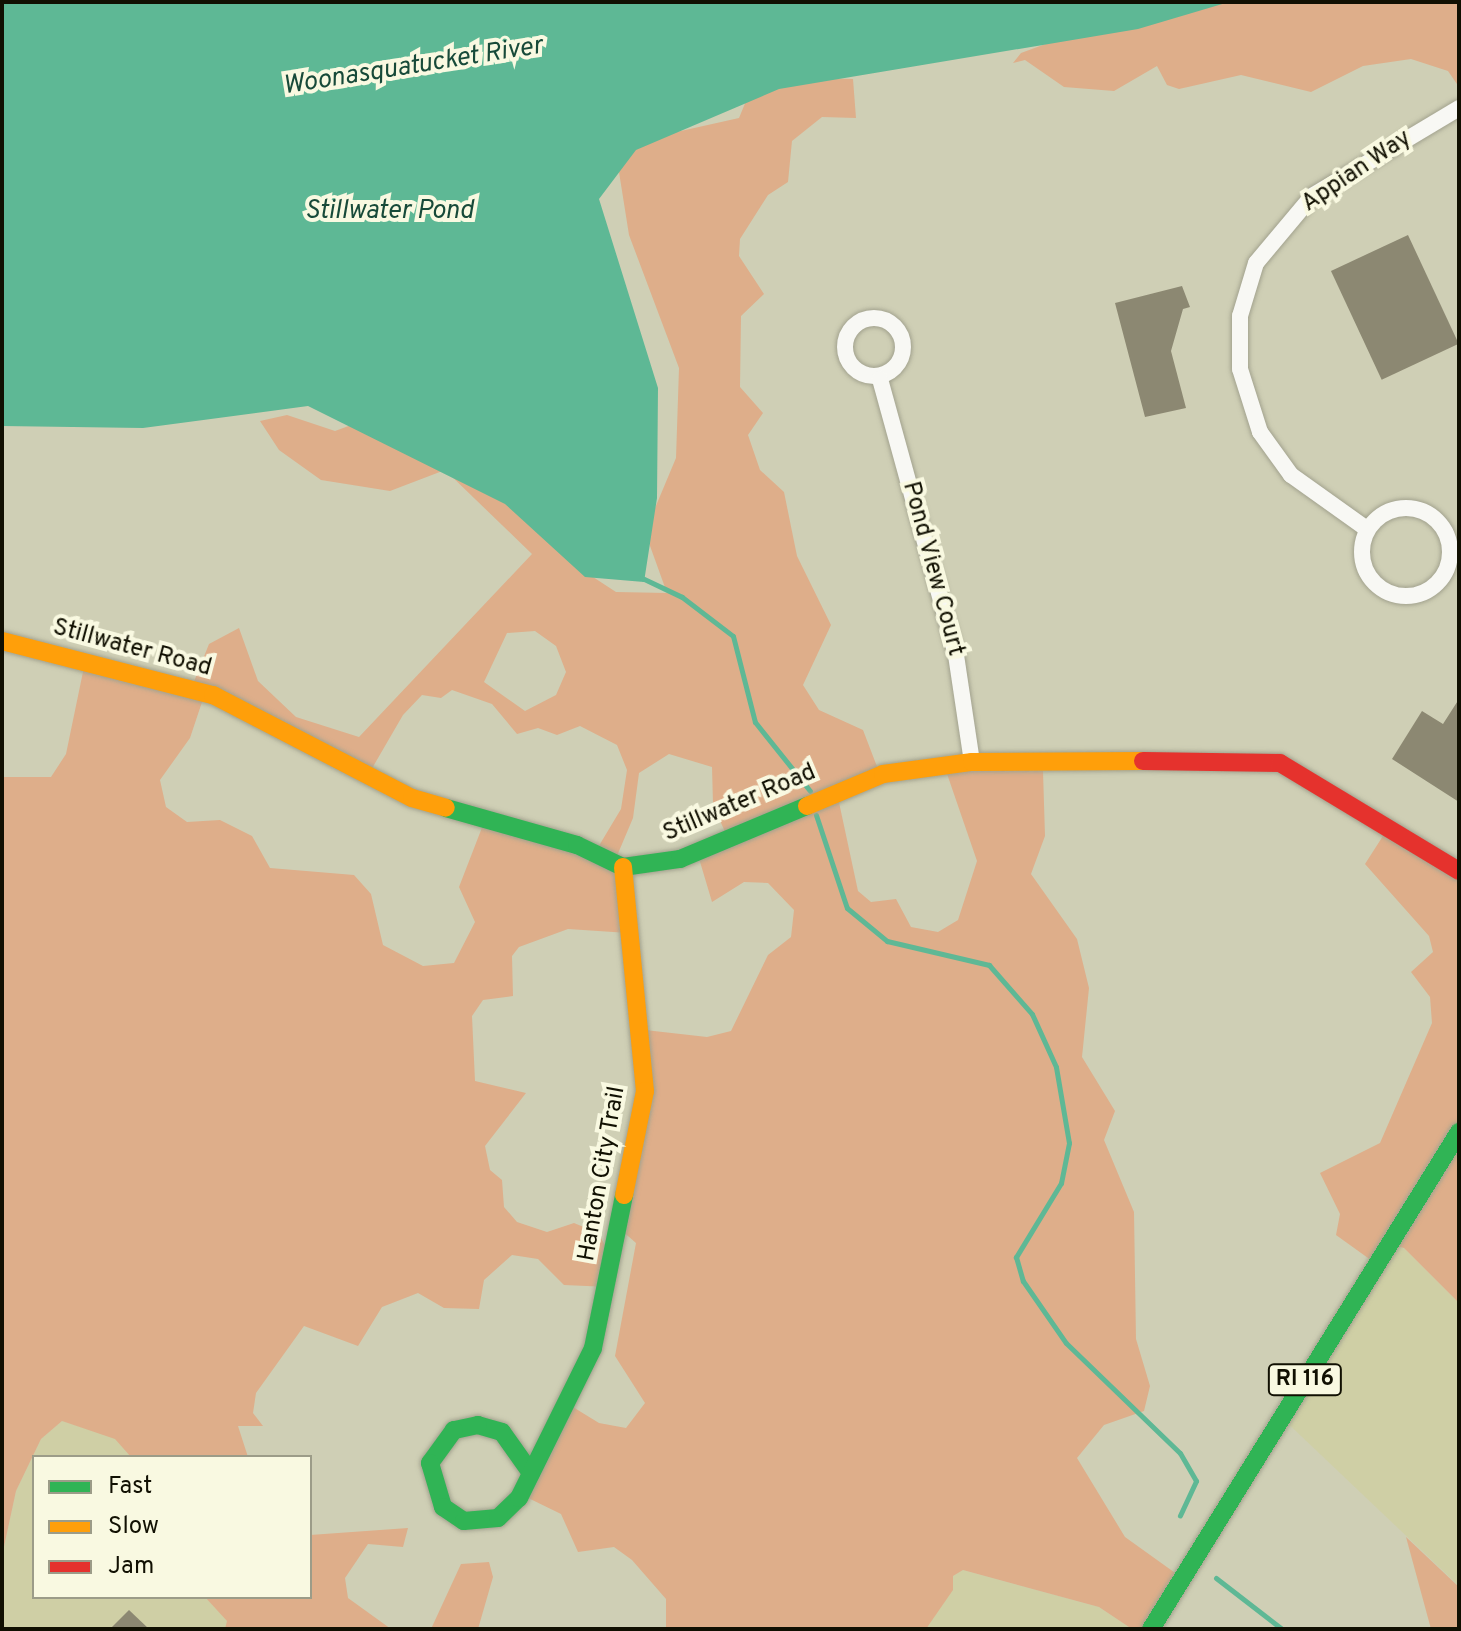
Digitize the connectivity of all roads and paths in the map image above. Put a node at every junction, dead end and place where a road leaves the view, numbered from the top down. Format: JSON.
{"nodes":[{"id":1,"x":1459,"y":108,"type":"edge"},
{"id":2,"x":880,"y":379,"type":"dead end"},
{"id":3,"x":1364,"y":527,"type":"junction"},
{"id":4,"x":2,"y":641,"type":"edge"},
{"id":5,"x":972,"y":762,"type":"junction"},
{"id":6,"x":623,"y":867,"type":"junction"},
{"id":7,"x":1459,"y":871,"type":"edge"},
{"id":8,"x":1459,"y":1132,"type":"edge"},
{"id":9,"x":531,"y":1473,"type":"junction"},
{"id":10,"x":1151,"y":1629,"type":"edge"}],
"edges":[{"from":1,"to":3,"type":"street","name":"Appian Way"},
{"from":2,"to":5,"type":"street","name":"Pond View Court"},
{"from":3,"to":3,"type":"street"},
{"from":4,"to":6,"type":"street","name":"Stillwater Road"},
{"from":5,"to":6,"type":"street","name":"Stillwater Road"},
{"from":5,"to":7,"type":"street","name":"Stillwater Road"},
{"from":6,"to":9,"type":"street","name":"Hanton City Trail"},
{"from":8,"to":10,"type":"street","number":"RI 116"},
{"from":9,"to":9,"type":"street"}]}
